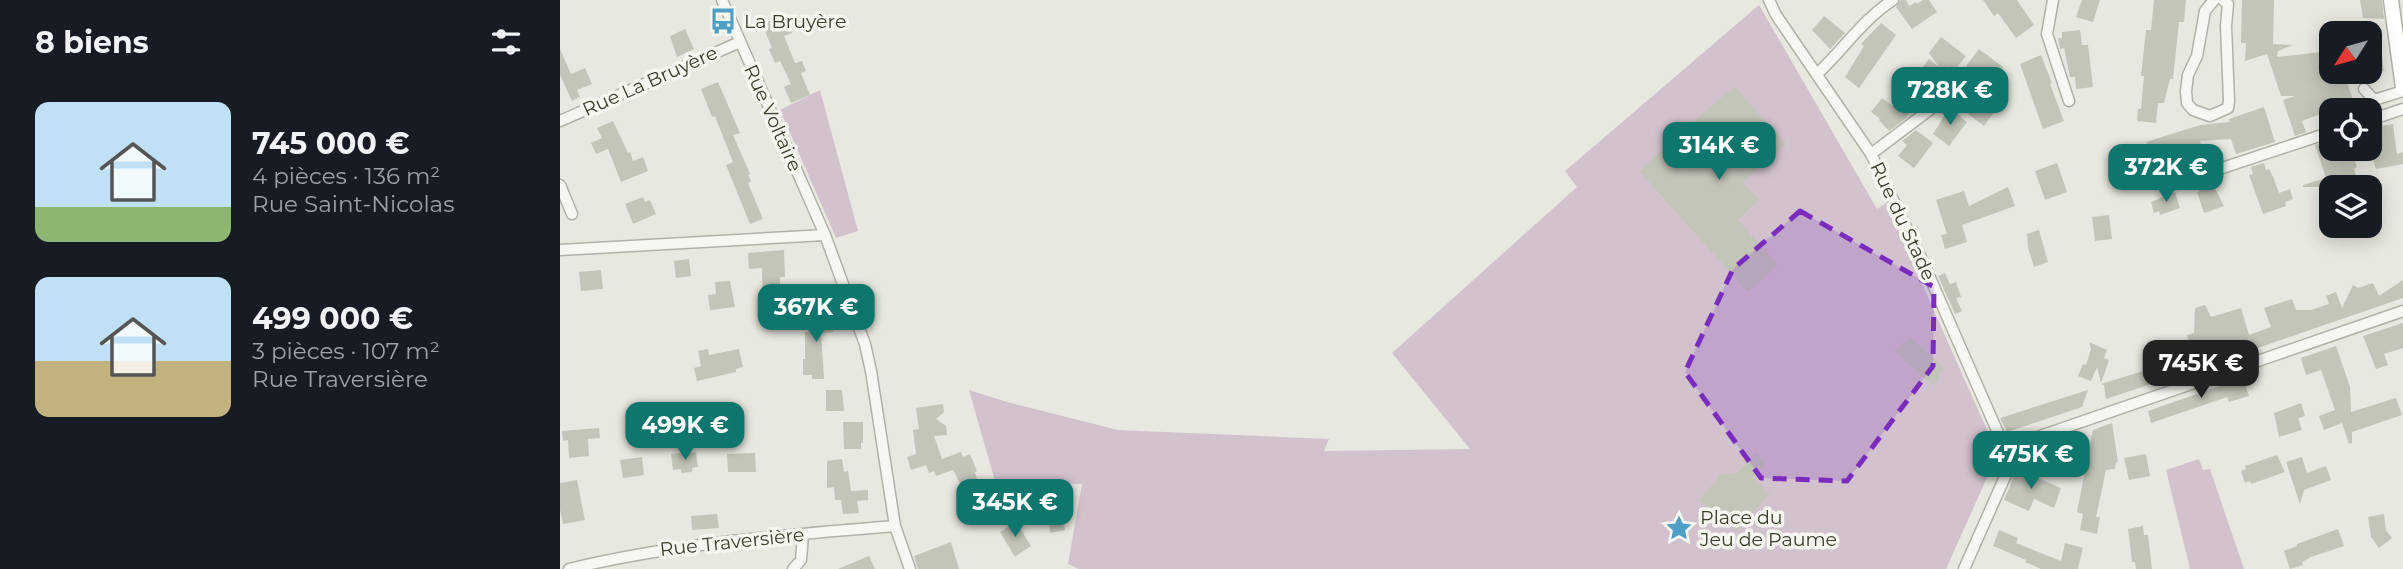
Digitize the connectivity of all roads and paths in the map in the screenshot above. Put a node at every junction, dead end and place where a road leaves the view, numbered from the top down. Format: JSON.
{"nodes":[{"id":1,"x":722,"y":0,"type":"edge"},
{"id":2,"x":1769,"y":0,"type":"edge"},
{"id":3,"x":1893,"y":0,"type":"edge"},
{"id":4,"x":2053,"y":0,"type":"edge"},
{"id":5,"x":2214,"y":0,"type":"edge"},
{"id":6,"x":2223,"y":0,"type":"edge"},
{"id":7,"x":2390,"y":0,"type":"edge"},
{"id":8,"x":740,"y":42,"type":"junction"},
{"id":9,"x":1817,"y":74,"type":"junction"},
{"id":10,"x":1972,"y":84,"type":"dead end"},
{"id":11,"x":2364,"y":89,"type":"dead end"},
{"id":12,"x":2403,"y":89,"type":"edge"},
{"id":13,"x":2069,"y":101,"type":"dead end"},
{"id":14,"x":2403,"y":109,"type":"edge"},
{"id":15,"x":2382,"y":116,"type":"edge"},
{"id":16,"x":560,"y":121,"type":"edge"},
{"id":17,"x":2319,"y":136,"type":"edge"},
{"id":18,"x":1871,"y":154,"type":"junction"},
{"id":19,"x":560,"y":185,"type":"edge"},
{"id":20,"x":2165,"y":187,"type":"dead end"},
{"id":21,"x":572,"y":214,"type":"dead end"},
{"id":22,"x":825,"y":235,"type":"junction"},
{"id":23,"x":560,"y":250,"type":"edge"},
{"id":24,"x":2403,"y":311,"type":"edge"},
{"id":25,"x":2018,"y":448,"type":"junction"},
{"id":26,"x":895,"y":526,"type":"junction"},
{"id":27,"x":803,"y":535,"type":"junction"},
{"id":28,"x":569,"y":569,"type":"edge"},
{"id":29,"x":793,"y":569,"type":"edge"},
{"id":30,"x":910,"y":569,"type":"edge"},
{"id":31,"x":1964,"y":569,"type":"edge"}],
"edges":[{"from":1,"to":8,"type":"street","name":"Rue Voltaire"},
{"from":2,"to":9,"type":"street","name":"Rue du Stade"},
{"from":3,"to":9,"type":"street"},
{"from":4,"to":13,"type":"street"},
{"from":5,"to":6,"type":"street"},
{"from":7,"to":12,"type":"main road"},
{"from":8,"to":16,"type":"street","name":"Rue La Bruyère"},
{"from":8,"to":22,"type":"street","name":"Rue Voltaire"},
{"from":9,"to":18,"type":"street","name":"Rue du Stade"},
{"from":10,"to":18,"type":"street"},
{"from":11,"to":12,"type":"street"},
{"from":14,"to":15,"type":"street"},
{"from":17,"to":20,"type":"street"},
{"from":18,"to":25,"type":"street","name":"Rue du Stade"},
{"from":19,"to":21,"type":"street"},
{"from":22,"to":23,"type":"street"},
{"from":22,"to":26,"type":"street","name":"Rue Voltaire"},
{"from":24,"to":25,"type":"street"},
{"from":25,"to":31,"type":"street"},
{"from":26,"to":27,"type":"street","name":"Rue Traversière"},
{"from":26,"to":30,"type":"street","name":"Rue Voltaire"},
{"from":27,"to":28,"type":"street","name":"Rue Traversière"},
{"from":27,"to":29,"type":"street"}]}
